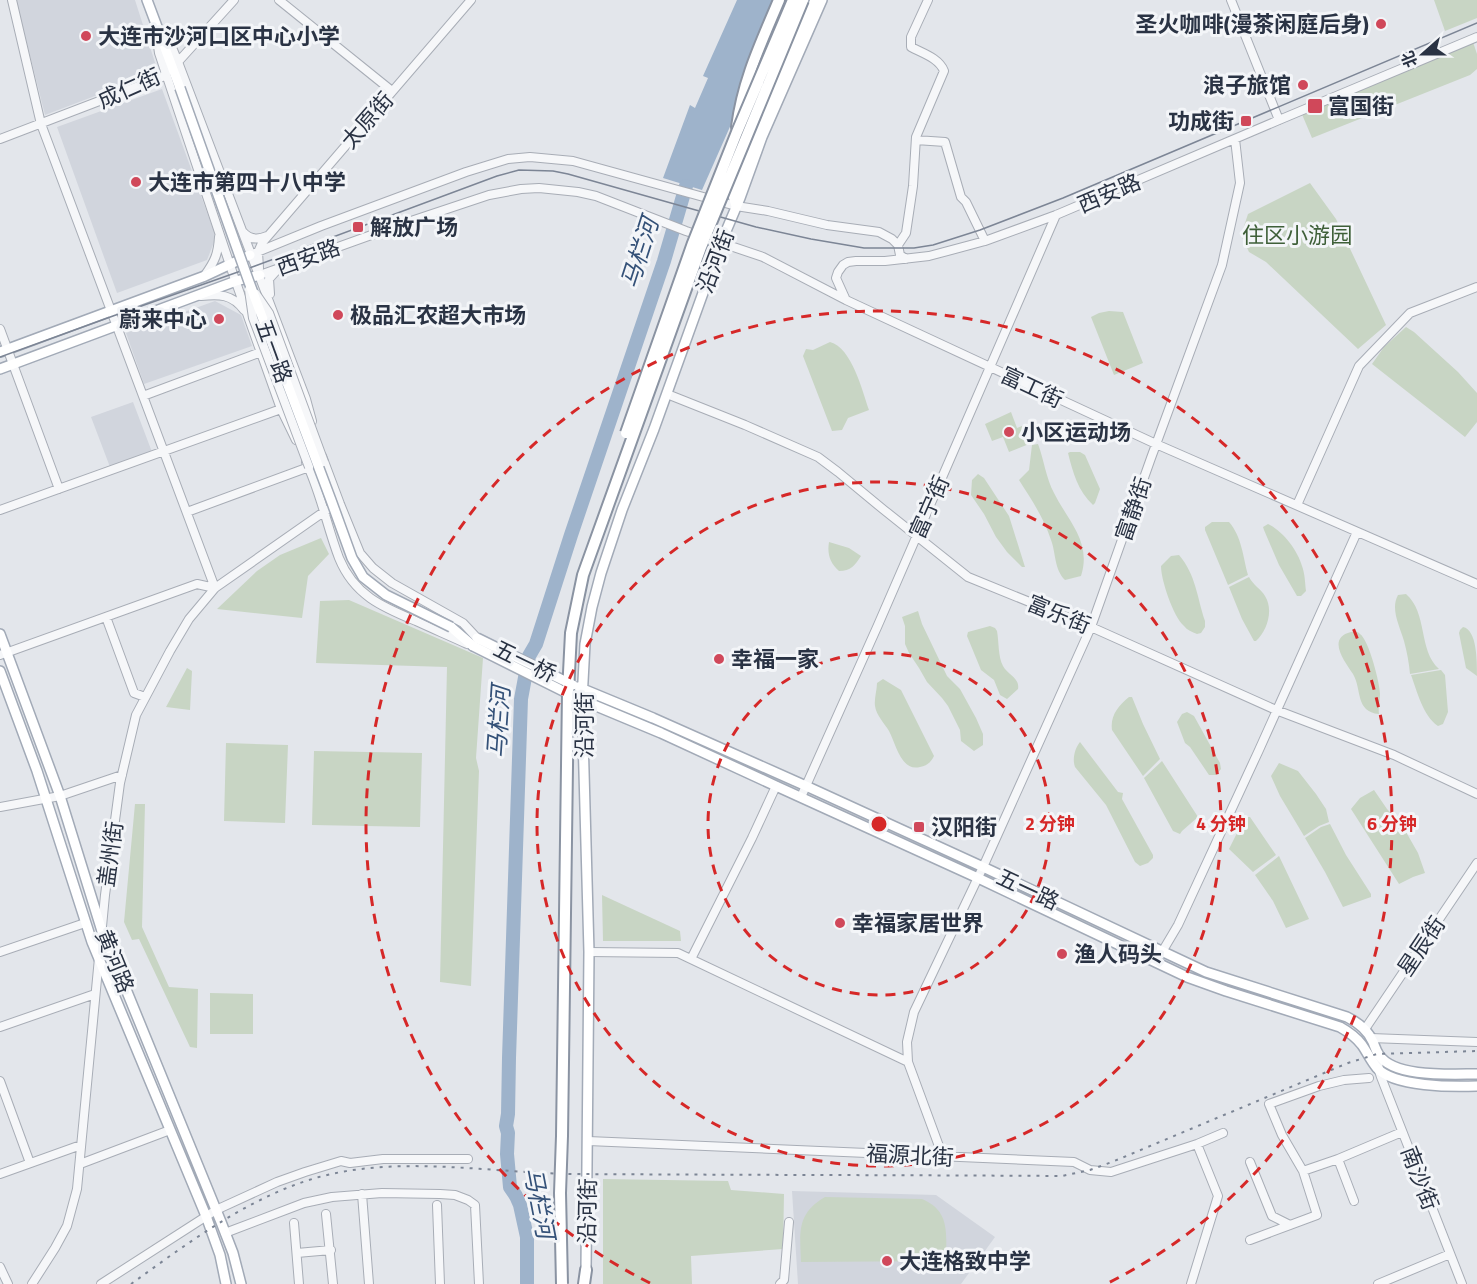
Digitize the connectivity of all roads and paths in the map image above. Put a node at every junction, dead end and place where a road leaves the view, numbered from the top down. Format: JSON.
{"nodes":[{"id":1,"x":12,"y":0,"type":"edge"},
{"id":2,"x":147,"y":0,"type":"edge"},
{"id":3,"x":234,"y":0,"type":"edge"},
{"id":4,"x":279,"y":0,"type":"edge"},
{"id":5,"x":471,"y":0,"type":"edge"},
{"id":6,"x":779,"y":0,"type":"edge"},
{"id":7,"x":793,"y":0,"type":"edge"},
{"id":8,"x":803,"y":0,"type":"edge"},
{"id":9,"x":815,"y":0,"type":"edge"},
{"id":10,"x":822,"y":0,"type":"edge"},
{"id":11,"x":928,"y":0,"type":"edge"},
{"id":12,"x":1231,"y":0,"type":"edge"},
{"id":13,"x":1477,"y":37,"type":"edge"},
{"id":14,"x":172,"y":67,"type":"junction"},
{"id":15,"x":392,"y":91,"type":"junction"},
{"id":16,"x":1279,"y":120,"type":"junction"},
{"id":17,"x":41,"y":124,"type":"junction"},
{"id":18,"x":737,"y":132,"type":"junction"},
{"id":19,"x":0,"y":138,"type":"edge"},
{"id":20,"x":1235,"y":139,"type":"junction"},
{"id":21,"x":916,"y":140,"type":"junction"},
{"id":22,"x":736,"y":206,"type":"junction"},
{"id":23,"x":1056,"y":215,"type":"junction"},
{"id":24,"x":216,"y":224,"type":"junction"},
{"id":25,"x":240,"y":228,"type":"junction"},
{"id":26,"x":268,"y":235,"type":"junction"},
{"id":27,"x":985,"y":242,"type":"junction"},
{"id":28,"x":721,"y":243,"type":"junction"},
{"id":29,"x":897,"y":245,"type":"junction"},
{"id":30,"x":254,"y":254,"type":"junction"},
{"id":31,"x":906,"y":260,"type":"junction"},
{"id":32,"x":230,"y":264,"type":"junction"},
{"id":33,"x":280,"y":268,"type":"junction"},
{"id":34,"x":260,"y":275,"type":"junction"},
{"id":35,"x":205,"y":276,"type":"junction"},
{"id":36,"x":236,"y":281,"type":"junction"},
{"id":37,"x":249,"y":282,"type":"junction"},
{"id":38,"x":1477,"y":286,"type":"edge"},
{"id":39,"x":189,"y":298,"type":"junction"},
{"id":40,"x":846,"y":300,"type":"junction"},
{"id":41,"x":111,"y":311,"type":"junction"},
{"id":42,"x":274,"y":314,"type":"junction"},
{"id":43,"x":248,"y":316,"type":"junction"},
{"id":44,"x":117,"y":326,"type":"junction"},
{"id":45,"x":0,"y":329,"type":"edge"},
{"id":46,"x":4,"y":350,"type":"edge"},
{"id":47,"x":261,"y":352,"type":"junction"},
{"id":48,"x":13,"y":364,"type":"junction"},
{"id":49,"x":990,"y":368,"type":"junction"},
{"id":50,"x":0,"y":369,"type":"edge"},
{"id":51,"x":666,"y":394,"type":"junction"},
{"id":52,"x":143,"y":396,"type":"junction"},
{"id":53,"x":281,"y":409,"type":"junction"},
{"id":54,"x":1156,"y":444,"type":"junction"},
{"id":55,"x":164,"y":452,"type":"junction"},
{"id":56,"x":324,"y":462,"type":"junction"},
{"id":57,"x":309,"y":467,"type":"junction"},
{"id":58,"x":59,"y":489,"type":"junction"},
{"id":59,"x":340,"y":504,"type":"junction"},
{"id":60,"x":1297,"y":505,"type":"junction"},
{"id":61,"x":0,"y":510,"type":"edge"},
{"id":62,"x":187,"y":512,"type":"junction"},
{"id":63,"x":325,"y":512,"type":"junction"},
{"id":64,"x":1357,"y":532,"type":"junction"},
{"id":65,"x":916,"y":536,"type":"junction"},
{"id":66,"x":1477,"y":584,"type":"edge"},
{"id":67,"x":215,"y":588,"type":"junction"},
{"id":68,"x":106,"y":617,"type":"junction"},
{"id":69,"x":1091,"y":627,"type":"junction"},
{"id":70,"x":0,"y":634,"type":"edge"},
{"id":71,"x":475,"y":642,"type":"junction"},
{"id":72,"x":4,"y":654,"type":"edge"},
{"id":73,"x":0,"y":670,"type":"edge"},
{"id":74,"x":573,"y":685,"type":"joint"},
{"id":75,"x":583,"y":689,"type":"junction"},
{"id":76,"x":145,"y":697,"type":"junction"},
{"id":77,"x":578,"y":699,"type":"junction"},
{"id":78,"x":1276,"y":710,"type":"junction"},
{"id":79,"x":122,"y":775,"type":"junction"},
{"id":80,"x":776,"y":786,"type":"junction"},
{"id":81,"x":806,"y":786,"type":"junction"},
{"id":82,"x":1477,"y":794,"type":"edge"},
{"id":83,"x":60,"y":796,"type":"junction"},
{"id":84,"x":801,"y":797,"type":"junction"},
{"id":85,"x":46,"y":798,"type":"junction"},
{"id":86,"x":0,"y":807,"type":"edge"},
{"id":87,"x":1477,"y":863,"type":"edge"},
{"id":88,"x":983,"y":867,"type":"junction"},
{"id":89,"x":978,"y":878,"type":"junction"},
{"id":90,"x":85,"y":923,"type":"junction"},
{"id":91,"x":101,"y":928,"type":"junction"},
{"id":92,"x":0,"y":952,"type":"edge"},
{"id":93,"x":589,"y":952,"type":"junction"},
{"id":94,"x":1162,"y":952,"type":"junction"},
{"id":95,"x":691,"y":959,"type":"junction"},
{"id":96,"x":99,"y":960,"type":"junction"},
{"id":97,"x":95,"y":994,"type":"junction"},
{"id":98,"x":0,"y":1027,"type":"edge"},
{"id":99,"x":1365,"y":1029,"type":"junction"},
{"id":100,"x":1371,"y":1038,"type":"junction"},
{"id":101,"x":1477,"y":1042,"type":"edge"},
{"id":102,"x":1377,"y":1054,"type":"junction"},
{"id":103,"x":908,"y":1062,"type":"junction"},
{"id":104,"x":1379,"y":1071,"type":"junction"},
{"id":105,"x":1477,"y":1074,"type":"edge"},
{"id":106,"x":1369,"y":1078,"type":"dead end"},
{"id":107,"x":0,"y":1081,"type":"edge"},
{"id":108,"x":1477,"y":1086,"type":"edge"},
{"id":109,"x":2,"y":1093,"type":"edge"},
{"id":110,"x":170,"y":1130,"type":"junction"},
{"id":111,"x":1402,"y":1132,"type":"junction"},
{"id":112,"x":1224,"y":1133,"type":"dead end"},
{"id":113,"x":588,"y":1141,"type":"junction"},
{"id":114,"x":81,"y":1144,"type":"junction"},
{"id":115,"x":1197,"y":1144,"type":"junction"},
{"id":116,"x":942,"y":1157,"type":"junction"},
{"id":117,"x":468,"y":1159,"type":"dead end"},
{"id":118,"x":1338,"y":1159,"type":"junction"},
{"id":119,"x":1250,"y":1162,"type":"dead end"},
{"id":120,"x":30,"y":1163,"type":"junction"},
{"id":121,"x":80,"y":1164,"type":"junction"},
{"id":122,"x":1303,"y":1171,"type":"junction"},
{"id":123,"x":0,"y":1174,"type":"edge"},
{"id":124,"x":362,"y":1194,"type":"junction"},
{"id":125,"x":1354,"y":1201,"type":"dead end"},
{"id":126,"x":437,"y":1205,"type":"dead end"},
{"id":127,"x":216,"y":1209,"type":"junction"},
{"id":128,"x":326,"y":1214,"type":"dead end"},
{"id":129,"x":206,"y":1216,"type":"junction"},
{"id":130,"x":789,"y":1222,"type":"dead end"},
{"id":131,"x":294,"y":1223,"type":"dead end"},
{"id":132,"x":1290,"y":1225,"type":"junction"},
{"id":133,"x":225,"y":1233,"type":"junction"},
{"id":134,"x":1250,"y":1239,"type":"dead end"},
{"id":135,"x":331,"y":1250,"type":"junction"},
{"id":136,"x":297,"y":1253,"type":"junction"},
{"id":137,"x":1450,"y":1254,"type":"junction"},
{"id":138,"x":0,"y":1268,"type":"edge"},
{"id":139,"x":586,"y":1270,"type":"joint"},
{"id":140,"x":240,"y":1281,"type":"edge"},
{"id":141,"x":8,"y":1284,"type":"edge"},
{"id":142,"x":32,"y":1284,"type":"edge"},
{"id":143,"x":101,"y":1284,"type":"edge"},
{"id":144,"x":226,"y":1284,"type":"edge"},
{"id":145,"x":299,"y":1284,"type":"edge"},
{"id":146,"x":333,"y":1284,"type":"edge"},
{"id":147,"x":369,"y":1284,"type":"edge"},
{"id":148,"x":440,"y":1284,"type":"edge"},
{"id":149,"x":479,"y":1284,"type":"edge"},
{"id":150,"x":556,"y":1284,"type":"edge"},
{"id":151,"x":562,"y":1284,"type":"edge"},
{"id":152,"x":585,"y":1284,"type":"edge"},
{"id":153,"x":780,"y":1284,"type":"edge"},
{"id":154,"x":1191,"y":1284,"type":"edge"},
{"id":155,"x":1378,"y":1284,"type":"edge"},
{"id":156,"x":1462,"y":1284,"type":"edge"}],
"edges":[{"from":1,"to":17,"type":"street"},
{"from":2,"to":14,"type":"main road","name":"五一路"},
{"from":3,"to":14,"type":"street","name":"成仁街"},
{"from":4,"to":15,"type":"street"},
{"from":5,"to":15,"type":"street","name":"太原街"},
{"from":6,"to":18,"type":"highway","bridge":true},
{"from":7,"to":18,"type":"highway","bridge":true},
{"from":8,"to":151,"type":"highway","bridge":true},
{"from":9,"to":22,"type":"main road","name":"沿河街"},
{"from":10,"to":22,"type":"main road","name":"沿河街"},
{"from":11,"to":21,"type":"street"},
{"from":12,"to":16,"type":"street"},
{"from":13,"to":16,"type":"street","name":"西安路"},
{"from":14,"to":17,"type":"street","name":"成仁街"},
{"from":14,"to":24,"type":"street"},
{"from":14,"to":25,"type":"street"},
{"from":14,"to":37,"type":"main road","name":"五一路","bridge":true},
{"from":15,"to":26,"type":"street","name":"太原街"},
{"from":16,"to":20,"type":"street","name":"西安路"},
{"from":17,"to":19,"type":"street","name":"成仁街"},
{"from":17,"to":41,"type":"street"},
{"from":18,"to":150,"type":"highway","bridge":true},
{"from":20,"to":23,"type":"street","name":"西安路"},
{"from":20,"to":54,"type":"street","name":"富静街"},
{"from":21,"to":27,"type":"street"},
{"from":21,"to":29,"type":"street"},
{"from":22,"to":28,"type":"main road","name":"沿河街"},
{"from":22,"to":29,"type":"street"},
{"from":22,"to":30,"type":"street","name":"西安路"},
{"from":23,"to":27,"type":"street","name":"西安路"},
{"from":23,"to":49,"type":"street","name":"富宁街"},
{"from":24,"to":32,"type":"street"},
{"from":24,"to":35,"type":"street"},
{"from":25,"to":26,"type":"street"},
{"from":25,"to":30,"type":"street"},
{"from":26,"to":30,"type":"street","name":"太原街"},
{"from":27,"to":31,"type":"street","name":"西安路"},
{"from":28,"to":33,"type":"street","name":"西安路"},
{"from":28,"to":40,"type":"street","name":"富工街"},
{"from":28,"to":51,"type":"main road","name":"沿河街"},
{"from":29,"to":31,"type":"street"},
{"from":30,"to":32,"type":"main road"},
{"from":30,"to":34,"type":"street"},
{"from":30,"to":36,"type":"street","name":"太原街"},
{"from":31,"to":40,"type":"street","name":"西安路"},
{"from":32,"to":35,"type":"main road"},
{"from":32,"to":36,"type":"street"},
{"from":33,"to":34,"type":"street","name":"西安路"},
{"from":33,"to":42,"type":"street"},
{"from":34,"to":36,"type":"main road","name":"西安路"},
{"from":34,"to":42,"type":"street"},
{"from":35,"to":41,"type":"main road"},
{"from":36,"to":39,"type":"main road","name":"西安路"},
{"from":36,"to":43,"type":"street"},
{"from":37,"to":56,"type":"street","bridge":true},
{"from":37,"to":57,"type":"street","bridge":true},
{"from":37,"to":71,"type":"main road","name":"五一路","bridge":true},
{"from":38,"to":60,"type":"street"},
{"from":39,"to":43,"type":"street"},
{"from":39,"to":44,"type":"main road","name":"西安路"},
{"from":40,"to":49,"type":"street","name":"富工街"},
{"from":41,"to":44,"type":"street"},
{"from":41,"to":46,"type":"main road"},
{"from":42,"to":56,"type":"street"},
{"from":43,"to":47,"type":"street"},
{"from":44,"to":48,"type":"main road","name":"西安路"},
{"from":44,"to":52,"type":"street"},
{"from":45,"to":46,"type":"street"},
{"from":46,"to":48,"type":"street"},
{"from":47,"to":52,"type":"street"},
{"from":47,"to":53,"type":"street"},
{"from":48,"to":50,"type":"main road","name":"西安路"},
{"from":48,"to":58,"type":"street"},
{"from":49,"to":54,"type":"street","name":"富工街"},
{"from":49,"to":65,"type":"street","name":"富宁街"},
{"from":51,"to":65,"type":"street","name":"富乐街"},
{"from":51,"to":75,"type":"main road","name":"沿河街"},
{"from":52,"to":55,"type":"street"},
{"from":53,"to":55,"type":"street"},
{"from":53,"to":57,"type":"street"},
{"from":54,"to":60,"type":"street","name":"富工街"},
{"from":54,"to":69,"type":"street","name":"富静街"},
{"from":55,"to":58,"type":"street"},
{"from":55,"to":62,"type":"street"},
{"from":56,"to":59,"type":"street"},
{"from":57,"to":62,"type":"street"},
{"from":57,"to":63,"type":"street"},
{"from":58,"to":61,"type":"street"},
{"from":59,"to":63,"type":"street","name":"盖州街"},
{"from":59,"to":71,"type":"street"},
{"from":60,"to":64,"type":"street","name":"富工街"},
{"from":62,"to":67,"type":"street"},
{"from":63,"to":67,"type":"street","name":"盖州街"},
{"from":63,"to":71,"type":"street"},
{"from":64,"to":66,"type":"street","name":"富工街"},
{"from":64,"to":78,"type":"street"},
{"from":65,"to":69,"type":"street","name":"富乐街"},
{"from":65,"to":81,"type":"street","name":"富宁街"},
{"from":67,"to":68,"type":"street"},
{"from":67,"to":76,"type":"street","name":"盖州街"},
{"from":68,"to":72,"type":"street"},
{"from":68,"to":76,"type":"street"},
{"from":69,"to":78,"type":"street","name":"富乐街"},
{"from":69,"to":88,"type":"street","name":"富静街"},
{"from":70,"to":72,"type":"main road","name":"黄河路"},
{"from":71,"to":74,"type":"main road","name":"五一桥","bridge":true},
{"from":71,"to":77,"type":"main road","name":"五一桥","bridge":true},
{"from":72,"to":83,"type":"main road","name":"黄河路"},
{"from":73,"to":85,"type":"main road","name":"黄河路"},
{"from":74,"to":75,"type":"main road","name":"五一路"},
{"from":75,"to":77,"type":"main road","name":"沿河街"},
{"from":75,"to":81,"type":"main road","name":"五一路"},
{"from":76,"to":79,"type":"street","name":"盖州街"},
{"from":77,"to":80,"type":"main road","name":"五一路"},
{"from":77,"to":93,"type":"main road","name":"沿河街"},
{"from":78,"to":82,"type":"street","name":"富乐街"},
{"from":78,"to":94,"type":"street"},
{"from":79,"to":83,"type":"street"},
{"from":79,"to":91,"type":"street","name":"盖州街"},
{"from":80,"to":84,"type":"main road","name":"五一路"},
{"from":80,"to":95,"type":"street"},
{"from":81,"to":84,"type":"street","name":"富宁街"},
{"from":81,"to":88,"type":"main road","name":"五一路"},
{"from":83,"to":85,"type":"street"},
{"from":83,"to":91,"type":"main road","name":"黄河路"},
{"from":84,"to":89,"type":"main road","name":"五一路"},
{"from":85,"to":86,"type":"street"},
{"from":85,"to":90,"type":"main road","name":"黄河路"},
{"from":87,"to":99,"type":"street","name":"星辰街"},
{"from":88,"to":89,"type":"street","name":"富静街"},
{"from":88,"to":94,"type":"main road","name":"五一路"},
{"from":89,"to":103,"type":"street","name":"富静街"},
{"from":89,"to":104,"type":"main road","name":"五一路"},
{"from":90,"to":92,"type":"street"},
{"from":90,"to":96,"type":"main road","name":"黄河路"},
{"from":91,"to":96,"type":"street","name":"盖州街"},
{"from":91,"to":127,"type":"main road","name":"黄河路"},
{"from":93,"to":95,"type":"street"},
{"from":93,"to":113,"type":"main road","name":"沿河街"},
{"from":94,"to":99,"type":"main road","name":"五一路"},
{"from":95,"to":103,"type":"street"},
{"from":96,"to":97,"type":"street","name":"盖州街"},
{"from":96,"to":110,"type":"main road","name":"黄河路"},
{"from":97,"to":98,"type":"street"},
{"from":97,"to":114,"type":"street","name":"盖州街"},
{"from":99,"to":100,"type":"main road","name":"五一路"},
{"from":100,"to":101,"type":"street"},
{"from":100,"to":102,"type":"main road","name":"五一路"},
{"from":102,"to":104,"type":"street","name":"南沙街"},
{"from":102,"to":105,"type":"main road"},
{"from":103,"to":116,"type":"street"},
{"from":104,"to":108,"type":"main road"},
{"from":104,"to":111,"type":"street","name":"南沙街"},
{"from":106,"to":122,"type":"street"},
{"from":107,"to":109,"type":"street"},
{"from":109,"to":120,"type":"street"},
{"from":110,"to":121,"type":"street"},
{"from":110,"to":129,"type":"main road","name":"黄河路"},
{"from":111,"to":118,"type":"street"},
{"from":111,"to":137,"type":"street","name":"南沙街"},
{"from":112,"to":115,"type":"street","name":"福源北街"},
{"from":113,"to":116,"type":"street","name":"福源北街"},
{"from":113,"to":139,"type":"main road","name":"沿河街"},
{"from":114,"to":120,"type":"street"},
{"from":114,"to":121,"type":"street","name":"盖州街"},
{"from":115,"to":116,"type":"street","name":"福源北街"},
{"from":115,"to":154,"type":"street"},
{"from":117,"to":127,"type":"street"},
{"from":118,"to":122,"type":"street"},
{"from":118,"to":125,"type":"street"},
{"from":119,"to":132,"type":"street"},
{"from":120,"to":123,"type":"street"},
{"from":121,"to":142,"type":"street","name":"盖州街"},
{"from":122,"to":132,"type":"street"},
{"from":124,"to":133,"type":"street"},
{"from":124,"to":147,"type":"street"},
{"from":124,"to":149,"type":"street"},
{"from":126,"to":148,"type":"street"},
{"from":127,"to":129,"type":"street"},
{"from":127,"to":133,"type":"main road","name":"黄河路"},
{"from":128,"to":135,"type":"street"},
{"from":129,"to":143,"type":"street"},
{"from":129,"to":144,"type":"main road","name":"黄河路"},
{"from":130,"to":153,"type":"street"},
{"from":131,"to":136,"type":"street"},
{"from":132,"to":134,"type":"street"},
{"from":133,"to":140,"type":"main road","name":"黄河路"},
{"from":135,"to":136,"type":"street"},
{"from":135,"to":146,"type":"street"},
{"from":136,"to":145,"type":"street"},
{"from":137,"to":155,"type":"street"},
{"from":137,"to":156,"type":"street","name":"南沙街"},
{"from":138,"to":141,"type":"street"},
{"from":139,"to":152,"type":"highway"},
{"from":140,"to":144,"type":"street"}]}
